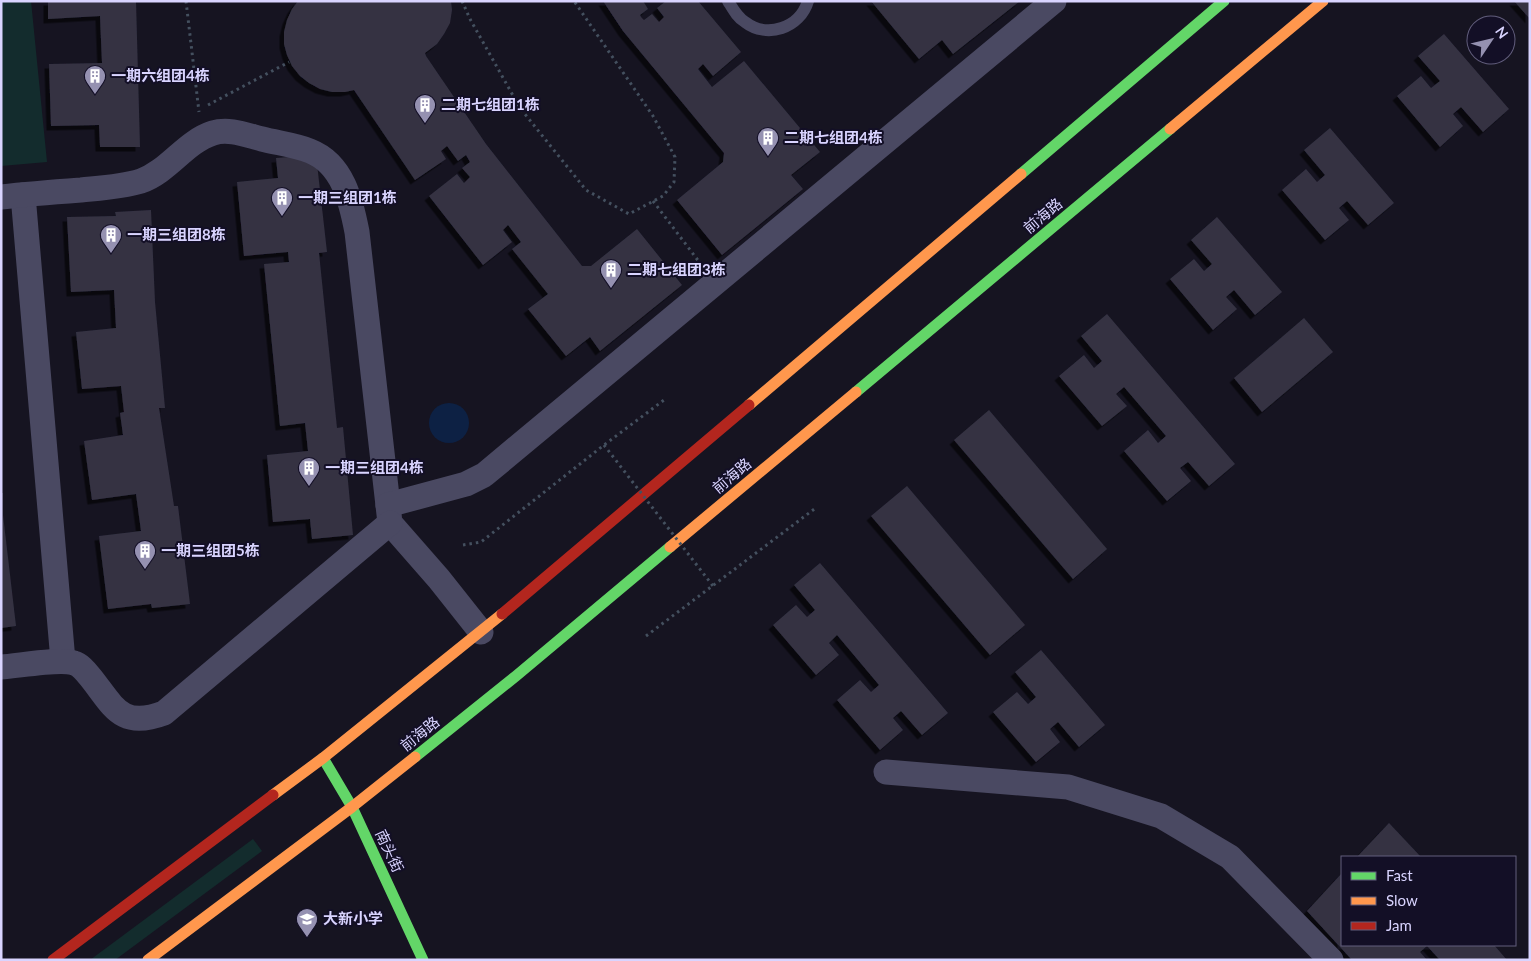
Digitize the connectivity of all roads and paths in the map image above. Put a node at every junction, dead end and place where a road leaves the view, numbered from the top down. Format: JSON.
{"nodes":[{"id":1,"x":186,"y":1,"type":"edge"},
{"id":2,"x":462,"y":1,"type":"edge"},
{"id":3,"x":574,"y":1,"type":"edge"},
{"id":4,"x":728,"y":1,"type":"edge"},
{"id":5,"x":808,"y":1,"type":"edge"},
{"id":6,"x":1054,"y":1,"type":"edge"},
{"id":7,"x":1224,"y":1,"type":"edge"},
{"id":8,"x":1323,"y":1,"type":"edge"},
{"id":9,"x":289,"y":62,"type":"dead end"},
{"id":10,"x":198,"y":111,"type":"junction"},
{"id":11,"x":202,"y":138,"type":"junction"},
{"id":12,"x":12,"y":196,"type":"edge"},
{"id":13,"x":653,"y":201,"type":"junction"},
{"id":14,"x":715,"y":283,"type":"junction"},
{"id":15,"x":664,"y":400,"type":"dead end"},
{"id":16,"x":604,"y":445,"type":"junction"},
{"id":17,"x":817,"y":507,"type":"dead end"},
{"id":18,"x":389,"y":514,"type":"junction"},
{"id":19,"x":463,"y":545,"type":"dead end"},
{"id":20,"x":712,"y":586,"type":"junction"},
{"id":21,"x":481,"y":632,"type":"junction"},
{"id":22,"x":646,"y":636,"type":"dead end"},
{"id":23,"x":63,"y":661,"type":"junction"},
{"id":24,"x":1,"y":667,"type":"edge"},
{"id":25,"x":323,"y":758,"type":"junction"},
{"id":26,"x":886,"y":772,"type":"dead end"},
{"id":27,"x":352,"y":807,"type":"junction"},
{"id":28,"x":53,"y":960,"type":"edge"},
{"id":29,"x":148,"y":960,"type":"edge"},
{"id":30,"x":423,"y":960,"type":"edge"},
{"id":31,"x":1331,"y":960,"type":"edge"}],
"edges":[{"from":1,"to":10,"type":"path"},
{"from":2,"to":13,"type":"path"},
{"from":3,"to":13,"type":"path"},
{"from":4,"to":5,"type":"lane"},
{"from":6,"to":14,"type":"street"},
{"from":7,"to":21,"type":"main road"},
{"from":8,"to":27,"type":"main road","name":"前海路"},
{"from":9,"to":10,"type":"path"},
{"from":10,"to":11,"type":"path"},
{"from":11,"to":12,"type":"street"},
{"from":11,"to":18,"type":"street"},
{"from":12,"to":23,"type":"street"},
{"from":13,"to":14,"type":"path"},
{"from":14,"to":18,"type":"street"},
{"from":15,"to":16,"type":"path"},
{"from":16,"to":19,"type":"path"},
{"from":16,"to":20,"type":"path","bridge":true},
{"from":17,"to":20,"type":"path"},
{"from":18,"to":21,"type":"street"},
{"from":18,"to":23,"type":"street"},
{"from":20,"to":22,"type":"path"},
{"from":21,"to":25,"type":"main road"},
{"from":23,"to":24,"type":"street"},
{"from":25,"to":27,"type":"main road","name":"南头街"},
{"from":25,"to":28,"type":"main road"},
{"from":26,"to":31,"type":"street"},
{"from":27,"to":29,"type":"main road","name":"前海路"},
{"from":27,"to":30,"type":"main road","name":"南头街"}]}
